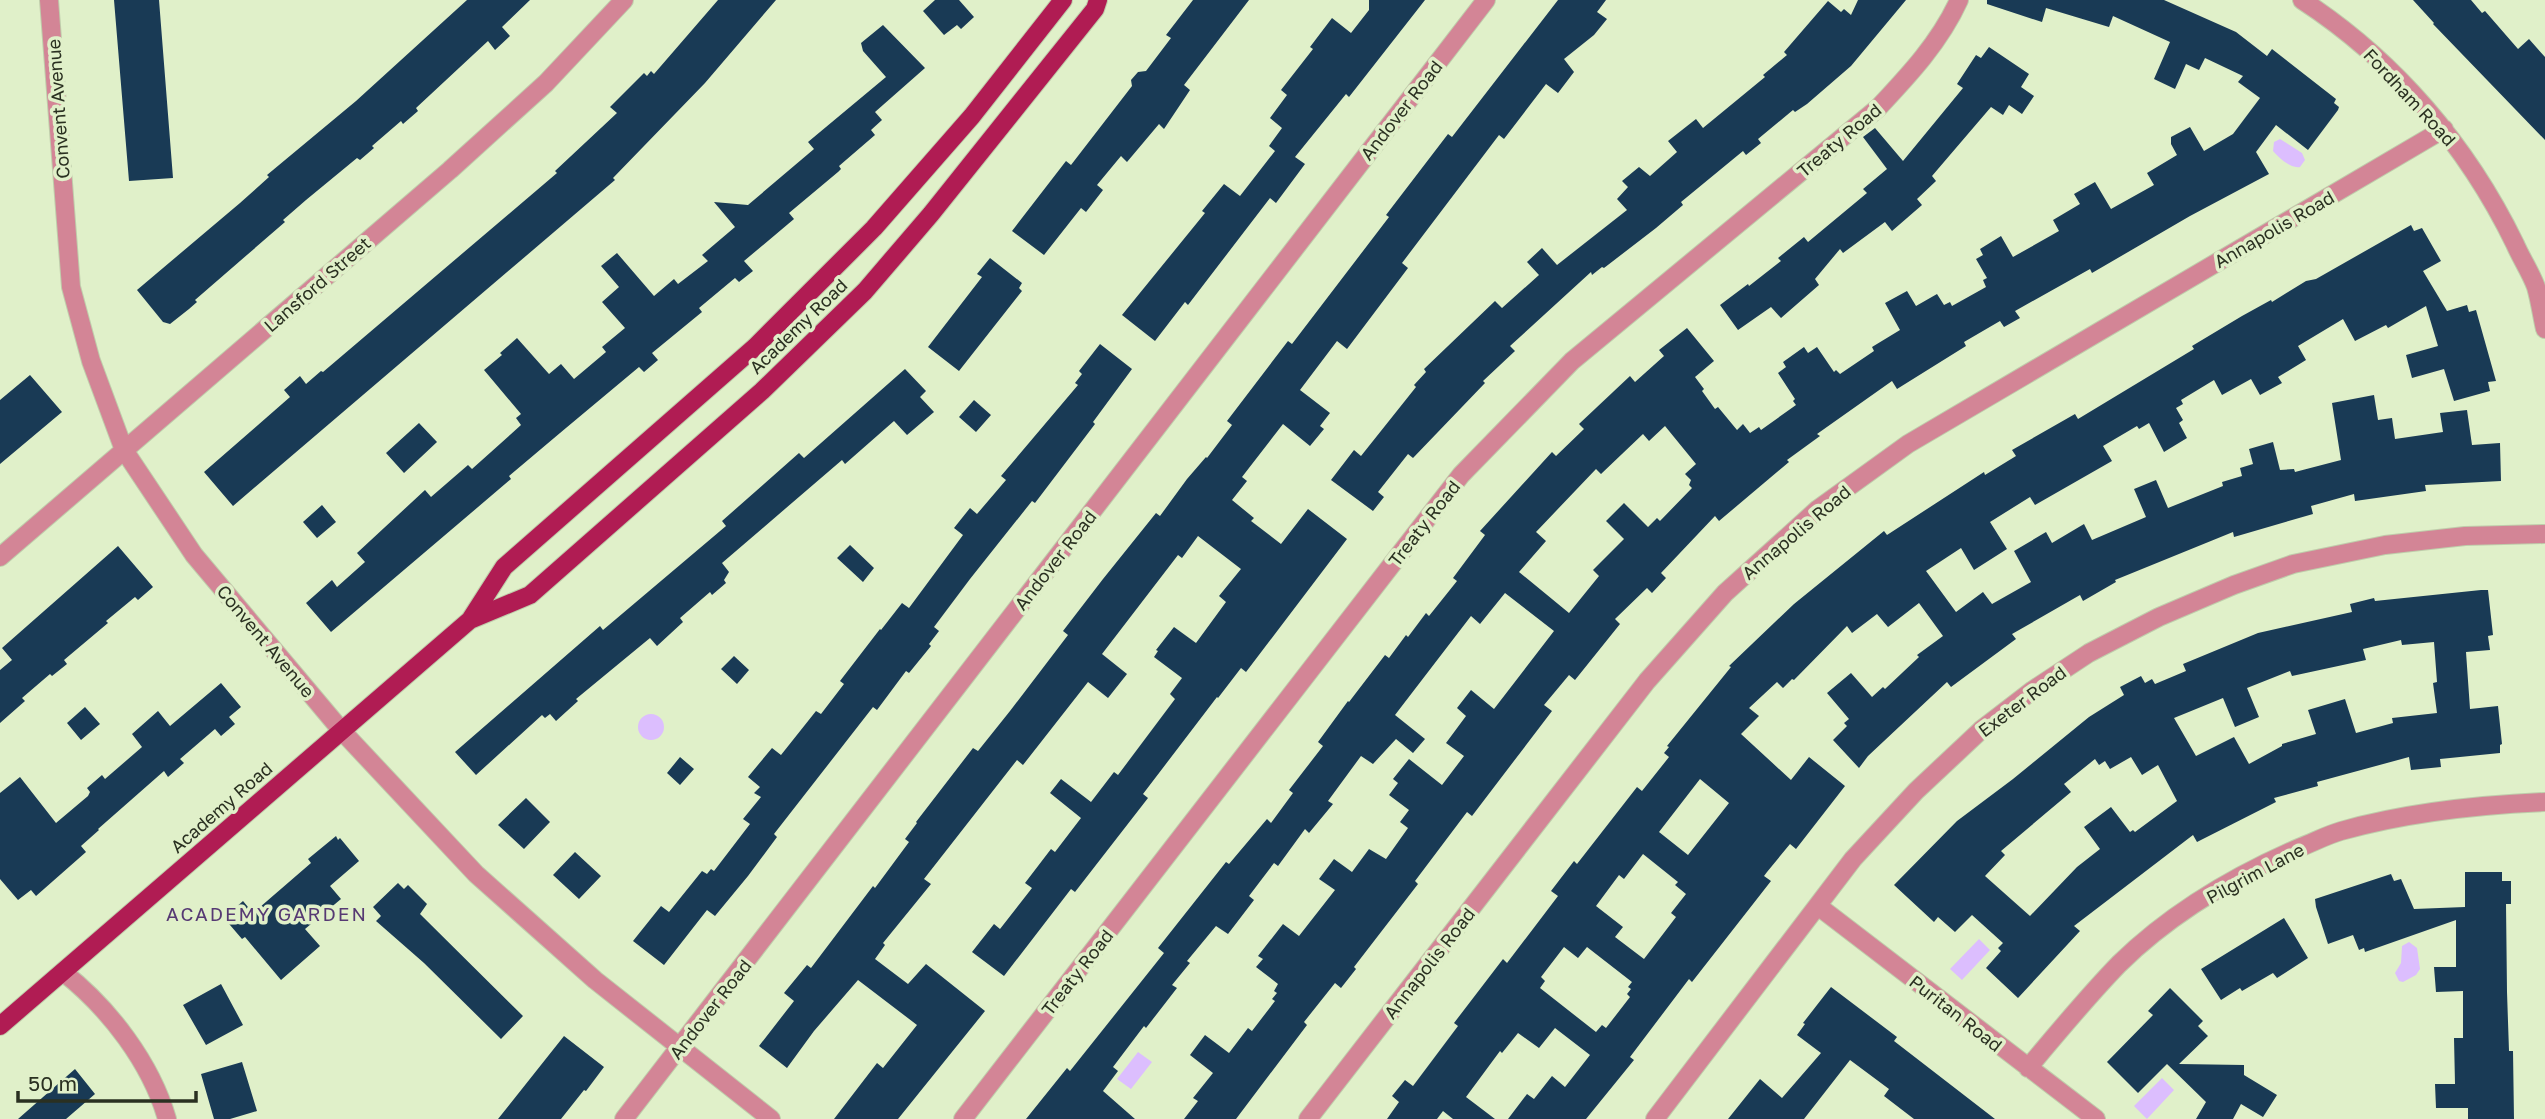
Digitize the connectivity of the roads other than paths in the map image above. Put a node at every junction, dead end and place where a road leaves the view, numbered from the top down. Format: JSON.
{"nodes":[{"id":1,"x":49,"y":0,"type":"edge"},
{"id":2,"x":624,"y":0,"type":"edge"},
{"id":3,"x":1063,"y":0,"type":"edge"},
{"id":4,"x":1098,"y":0,"type":"edge"},
{"id":5,"x":1486,"y":0,"type":"edge"},
{"id":6,"x":1959,"y":0,"type":"edge"},
{"id":7,"x":2302,"y":0,"type":"edge"},
{"id":8,"x":2444,"y":129,"type":"junction"},
{"id":9,"x":2545,"y":329,"type":"edge"},
{"id":10,"x":124,"y":450,"type":"junction"},
{"id":11,"x":2545,"y":534,"type":"edge"},
{"id":12,"x":0,"y":556,"type":"edge"},
{"id":13,"x":470,"y":620,"type":"junction"},
{"id":14,"x":341,"y":730,"type":"junction"},
{"id":15,"x":2545,"y":802,"type":"edge"},
{"id":16,"x":1818,"y":906,"type":"junction"},
{"id":17,"x":63,"y":972,"type":"junction"},
{"id":18,"x":0,"y":1026,"type":"edge"},
{"id":19,"x":680,"y":1048,"type":"junction"},
{"id":20,"x":2028,"y":1068,"type":"junction"},
{"id":21,"x":167,"y":1119,"type":"edge"},
{"id":22,"x":624,"y":1119,"type":"edge"},
{"id":23,"x":771,"y":1119,"type":"edge"},
{"id":24,"x":963,"y":1119,"type":"edge"},
{"id":25,"x":1308,"y":1119,"type":"edge"},
{"id":26,"x":1655,"y":1119,"type":"edge"},
{"id":27,"x":2096,"y":1119,"type":"edge"}],
"edges":[{"from":1,"to":10,"type":"street","name":"Convent Avenue"},
{"from":2,"to":10,"type":"street","name":"Lansford Street"},
{"from":3,"to":13,"type":"main road","name":"Academy Road"},
{"from":4,"to":13,"type":"main road","name":"Academy Road"},
{"from":5,"to":19,"type":"street","name":"Andover Road"},
{"from":6,"to":24,"type":"street","name":"Treaty Road"},
{"from":7,"to":8,"type":"street","name":"Fordham Road"},
{"from":8,"to":9,"type":"street","name":"Fordham Road"},
{"from":8,"to":25,"type":"street","name":"Annapolis Road"},
{"from":10,"to":12,"type":"street","name":"Lansford Street"},
{"from":10,"to":14,"type":"street","name":"Convent Avenue"},
{"from":11,"to":16,"type":"street","name":"Exeter Road"},
{"from":13,"to":14,"type":"main road","name":"Academy Road"},
{"from":14,"to":17,"type":"main road","name":"Academy Road"},
{"from":14,"to":19,"type":"street","name":"Convent Avenue"},
{"from":15,"to":20,"type":"street","name":"Pilgrim Lane"},
{"from":16,"to":20,"type":"street","name":"Puritan Road"},
{"from":16,"to":26,"type":"street","name":"Exeter Road"},
{"from":17,"to":18,"type":"main road","name":"Academy Road"},
{"from":17,"to":21,"type":"street"},
{"from":19,"to":22,"type":"street","name":"Andover Road"},
{"from":19,"to":23,"type":"street","name":"Convent Avenue"},
{"from":20,"to":27,"type":"street","name":"Puritan Road"}]}
